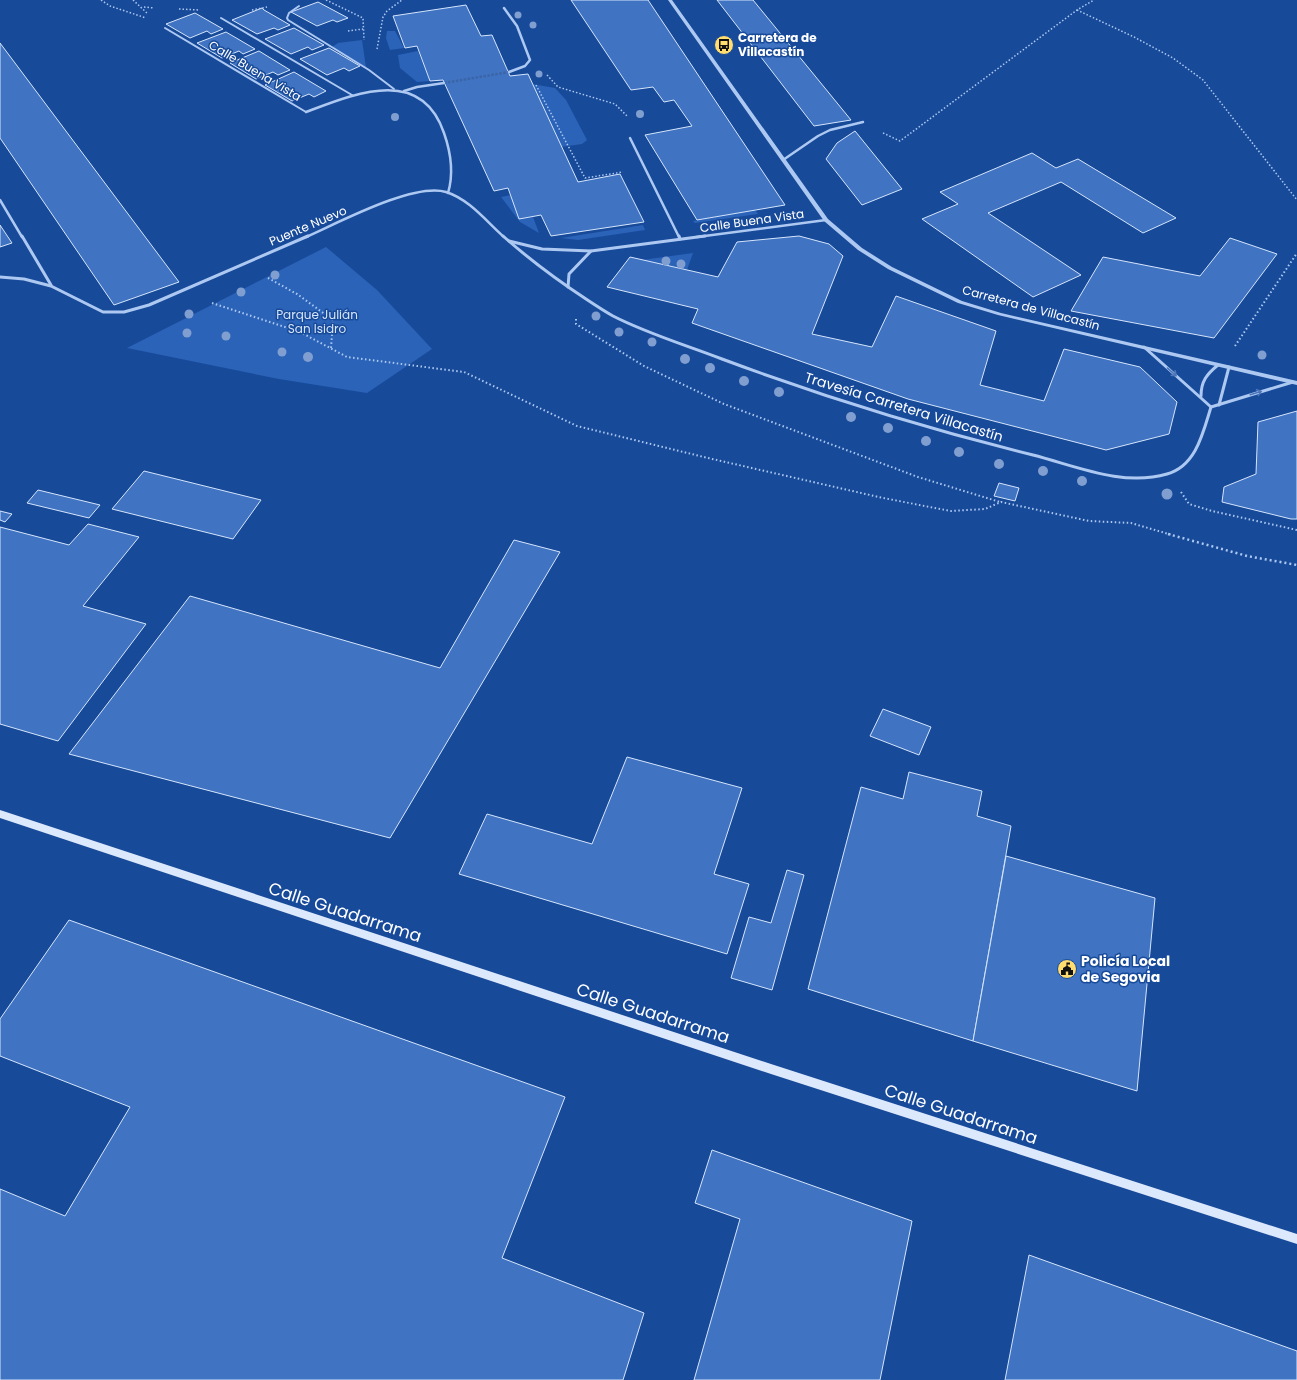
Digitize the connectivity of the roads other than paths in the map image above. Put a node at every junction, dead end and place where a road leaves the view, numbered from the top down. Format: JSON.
{"nodes":[{"id":1,"x":670,"y":0,"type":"edge"},
{"id":2,"x":299,"y":6,"type":"road end"},
{"id":3,"x":504,"y":8,"type":"dead end"},
{"id":4,"x":221,"y":18,"type":"dead end"},
{"id":5,"x":166,"y":28,"type":"dead end"},
{"id":6,"x":509,"y":72,"type":"tunnel mouth"},
{"id":7,"x":444,"y":83,"type":"tunnel mouth"},
{"id":8,"x":394,"y":89,"type":"junction"},
{"id":9,"x":404,"y":92,"type":"junction"},
{"id":10,"x":352,"y":95,"type":"junction"},
{"id":11,"x":306,"y":112,"type":"joint"},
{"id":12,"x":863,"y":122,"type":"road end"},
{"id":13,"x":630,"y":138,"type":"road end"},
{"id":14,"x":784,"y":160,"type":"junction"},
{"id":15,"x":448,"y":193,"type":"junction"},
{"id":16,"x":0,"y":200,"type":"edge"},
{"id":17,"x":826,"y":220,"type":"junction"},
{"id":18,"x":680,"y":239,"type":"junction"},
{"id":19,"x":507,"y":240,"type":"junction"},
{"id":20,"x":591,"y":251,"type":"junction"},
{"id":21,"x":0,"y":277,"type":"edge"},
{"id":22,"x":51,"y":286,"type":"junction"},
{"id":23,"x":568,"y":287,"type":"junction"},
{"id":24,"x":1144,"y":347,"type":"junction"},
{"id":25,"x":1220,"y":365,"type":"junction"},
{"id":26,"x":1229,"y":367,"type":"junction"},
{"id":27,"x":1295,"y":383,"type":"edge"},
{"id":28,"x":1201,"y":396,"type":"junction"},
{"id":29,"x":1219,"y":404,"type":"junction"},
{"id":30,"x":1212,"y":407,"type":"junction"},
{"id":31,"x":0,"y":814,"type":"edge"},
{"id":32,"x":1297,"y":1239,"type":"edge"}],
"edges":[{"from":1,"to":14,"type":"street","name":"Carretera de Villacastín"},
{"from":2,"to":8,"type":"street"},
{"from":3,"to":6,"type":"street"},
{"from":4,"to":10,"type":"street"},
{"from":5,"to":11,"type":"street","name":"Calle Buena Vista"},
{"from":7,"to":9,"type":"street"},
{"from":8,"to":9,"type":"street","name":"Calle Buena Vista"},
{"from":8,"to":10,"type":"street","name":"Calle Buena Vista"},
{"from":9,"to":15,"type":"street","name":"Calle Buena Vista"},
{"from":10,"to":11,"type":"street","name":"Calle Buena Vista"},
{"from":12,"to":14,"type":"street"},
{"from":13,"to":18,"type":"street"},
{"from":14,"to":17,"type":"street","name":"Carretera de Villacastín"},
{"from":15,"to":19,"type":"street","name":"Calle Buena Vista"},
{"from":15,"to":22,"type":"street","name":"Puente Nuevo"},
{"from":16,"to":22,"type":"street"},
{"from":17,"to":18,"type":"street","name":"Calle Buena Vista"},
{"from":17,"to":24,"type":"street","name":"Carretera de Villacastín"},
{"from":18,"to":20,"type":"street","name":"Calle Buena Vista"},
{"from":19,"to":20,"type":"street","name":"Calle Buena Vista"},
{"from":19,"to":23,"type":"street","name":"Calle Buena Vista"},
{"from":20,"to":23,"type":"street"},
{"from":21,"to":22,"type":"street","name":"Puente Nuevo"},
{"from":23,"to":30,"type":"street","name":"Travesía Carretera Villacastín"},
{"from":24,"to":25,"type":"street","name":"Carretera de Villacastín"},
{"from":24,"to":28,"type":"street","one_way":true},
{"from":25,"to":26,"type":"street","name":"Carretera de Villacastín"},
{"from":25,"to":28,"type":"street"},
{"from":26,"to":27,"type":"street","name":"Carretera de Villacastín"},
{"from":26,"to":29,"type":"street"},
{"from":29,"to":27,"type":"street","one_way":true},
{"from":28,"to":30,"type":"street"},
{"from":29,"to":30,"type":"street"},
{"from":31,"to":32,"type":"main road","name":"Calle Guadarrama"}]}
